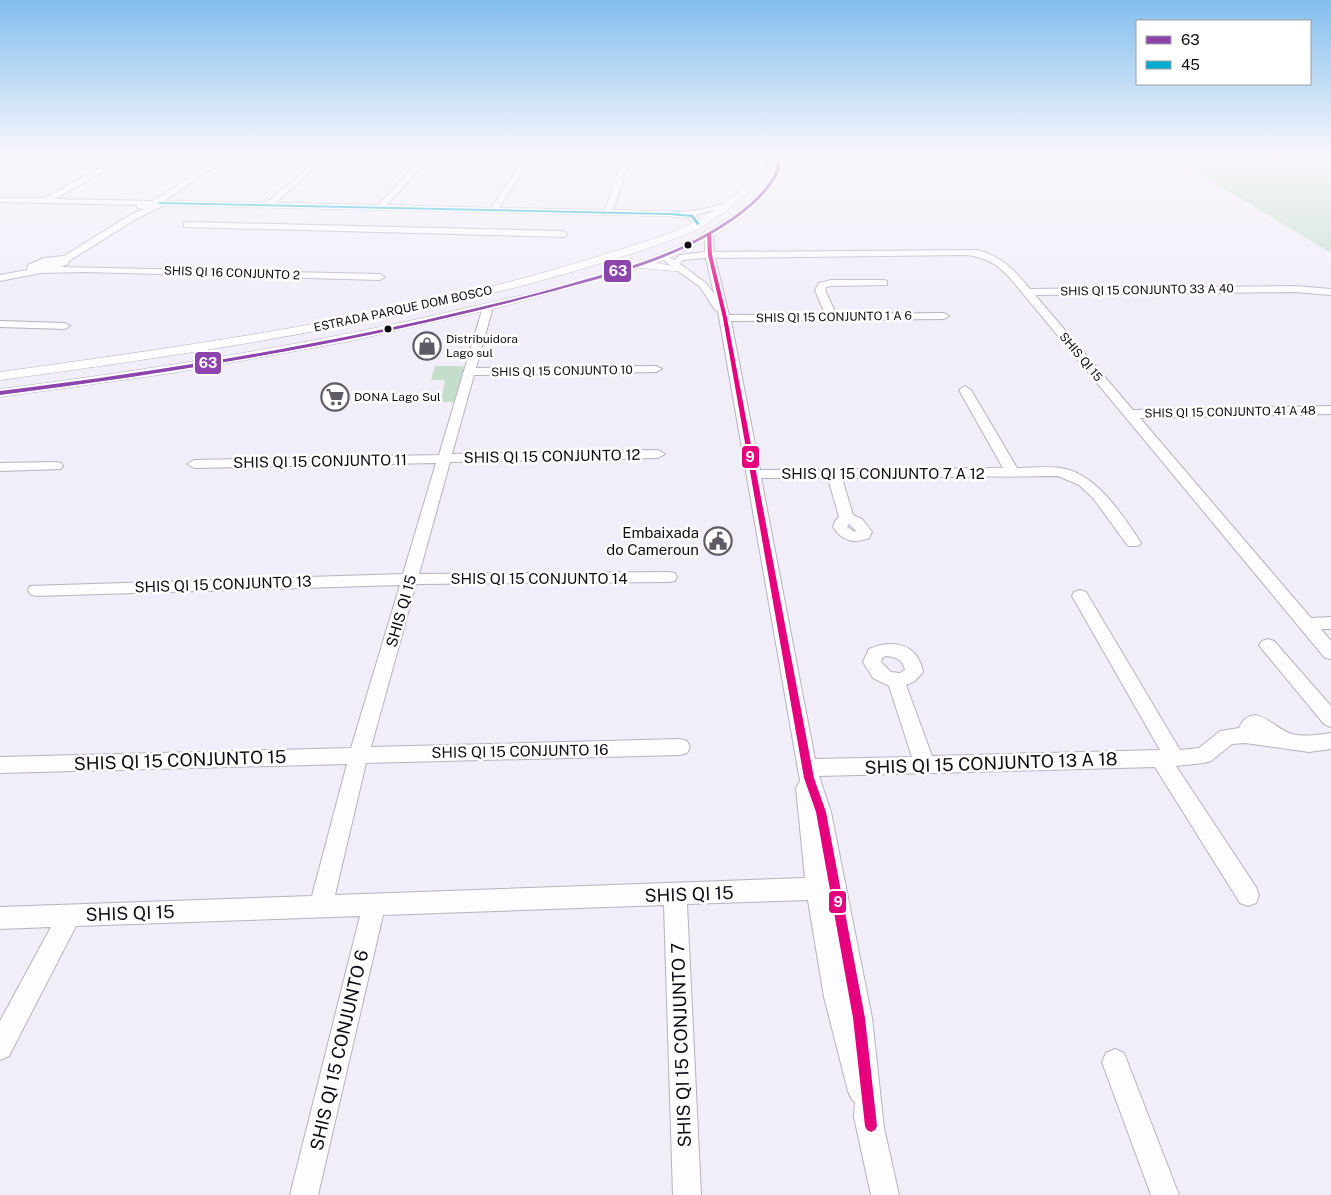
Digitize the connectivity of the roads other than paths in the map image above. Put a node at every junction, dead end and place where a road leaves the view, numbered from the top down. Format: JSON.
{"nodes":[{"id":1,"x":144,"y":210,"type":"edge"},
{"id":2,"x":144,"y":210,"type":"edge"},
{"id":3,"x":380,"y":210,"type":"edge"},
{"id":4,"x":493,"y":210,"type":"joint"},
{"id":5,"x":609,"y":210,"type":"edge"},
{"id":6,"x":709,"y":210,"type":"edge"},
{"id":7,"x":719,"y":210,"type":"edge"},
{"id":8,"x":742,"y":210,"type":"edge"},
{"id":9,"x":608,"y":213,"type":"junction"},
{"id":10,"x":670,"y":214,"type":"junction"},
{"id":11,"x":133,"y":217,"type":"junction"},
{"id":12,"x":383,"y":219,"type":"junction"},
{"id":13,"x":187,"y":225,"type":"dead end"},
{"id":14,"x":694,"y":226,"type":"junction"},
{"id":15,"x":563,"y":234,"type":"dead end"},
{"id":16,"x":709,"y":234,"type":"junction"},
{"id":17,"x":90,"y":245,"type":"junction"},
{"id":18,"x":663,"y":256,"type":"junction"},
{"id":19,"x":52,"y":259,"type":"junction"},
{"id":20,"x":65,"y":261,"type":"junction"},
{"id":21,"x":581,"y":266,"type":"junction"},
{"id":22,"x":707,"y":266,"type":"junction"},
{"id":23,"x":678,"y":267,"type":"junction"},
{"id":24,"x":37,"y":269,"type":"junction"},
{"id":25,"x":85,"y":269,"type":"junction"},
{"id":26,"x":623,"y":270,"type":"junction"},
{"id":27,"x":0,"y":277,"type":"edge"},
{"id":28,"x":380,"y":277,"type":"dead end"},
{"id":29,"x":596,"y":278,"type":"junction"},
{"id":30,"x":884,"y":283,"type":"dead end"},
{"id":31,"x":1027,"y":292,"type":"junction"},
{"id":32,"x":1331,"y":292,"type":"edge"},
{"id":33,"x":407,"y":309,"type":"junction"},
{"id":34,"x":481,"y":312,"type":"junction"},
{"id":35,"x":724,"y":316,"type":"junction"},
{"id":36,"x":944,"y":316,"type":"dead end"},
{"id":37,"x":832,"y":317,"type":"junction"},
{"id":38,"x":0,"y":324,"type":"edge"},
{"id":39,"x":417,"y":324,"type":"junction"},
{"id":40,"x":64,"y":326,"type":"dead end"},
{"id":41,"x":656,"y":369,"type":"dead end"},
{"id":42,"x":468,"y":372,"type":"junction"},
{"id":43,"x":0,"y":376,"type":"edge"},
{"id":44,"x":965,"y":390,"type":"dead end"},
{"id":45,"x":0,"y":393,"type":"edge"},
{"id":46,"x":1331,"y":410,"type":"edge"},
{"id":47,"x":1129,"y":414,"type":"junction"},
{"id":48,"x":658,"y":454,"type":"dead end"},
{"id":49,"x":446,"y":458,"type":"junction"},
{"id":50,"x":194,"y":464,"type":"dead end"},
{"id":51,"x":56,"y":466,"type":"dead end"},
{"id":52,"x":0,"y":467,"type":"edge"},
{"id":53,"x":833,"y":472,"type":"junction"},
{"id":54,"x":1013,"y":473,"type":"junction"},
{"id":55,"x":753,"y":474,"type":"junction"},
{"id":56,"x":847,"y":518,"type":"dead end"},
{"id":57,"x":1133,"y":543,"type":"dead end"},
{"id":58,"x":669,"y":577,"type":"dead end"},
{"id":59,"x":410,"y":579,"type":"junction"},
{"id":60,"x":36,"y":590,"type":"dead end"},
{"id":61,"x":1080,"y":596,"type":"dead end"},
{"id":62,"x":1331,"y":623,"type":"edge"},
{"id":63,"x":1307,"y":624,"type":"junction"},
{"id":64,"x":1268,"y":644,"type":"dead end"},
{"id":65,"x":1331,"y":653,"type":"edge"},
{"id":66,"x":896,"y":681,"type":"dead end"},
{"id":67,"x":1331,"y":719,"type":"edge"},
{"id":68,"x":1331,"y":741,"type":"edge"},
{"id":69,"x":680,"y":747,"type":"dead end"},
{"id":70,"x":359,"y":754,"type":"junction"},
{"id":71,"x":1168,"y":758,"type":"junction"},
{"id":72,"x":0,"y":765,"type":"edge"},
{"id":73,"x":926,"y":765,"type":"junction"},
{"id":74,"x":808,"y":773,"type":"junction"},
{"id":75,"x":826,"y":889,"type":"junction"},
{"id":76,"x":675,"y":894,"type":"junction"},
{"id":77,"x":1248,"y":895,"type":"dead end"},
{"id":78,"x":374,"y":905,"type":"junction"},
{"id":79,"x":321,"y":906,"type":"junction"},
{"id":80,"x":70,"y":915,"type":"junction"},
{"id":81,"x":0,"y":918,"type":"edge"},
{"id":82,"x":0,"y":1048,"type":"edge"},
{"id":83,"x":1115,"y":1062,"type":"dead end"},
{"id":84,"x":871,"y":1126,"type":"joint"},
{"id":85,"x":304,"y":1195,"type":"edge"},
{"id":86,"x":687,"y":1195,"type":"edge"},
{"id":87,"x":885,"y":1195,"type":"edge"},
{"id":88,"x":1165,"y":1195,"type":"edge"}],
"edges":[{"from":1,"to":11,"type":"street"},
{"from":2,"to":11,"type":"street"},
{"from":3,"to":12,"type":"street"},
{"from":4,"to":9,"type":"street"},
{"from":4,"to":12,"type":"street"},
{"from":5,"to":9,"type":"street"},
{"from":6,"to":10,"type":"street"},
{"from":7,"to":14,"type":"main road","name":"ESTRADA PARQUE DOM BOSCO"},
{"from":8,"to":16,"type":"main road","name":"ESTRADA PARQUE DOM BOSCO"},
{"from":9,"to":10,"type":"street"},
{"from":10,"to":14,"type":"street"},
{"from":11,"to":17,"type":"street"},
{"from":12,"to":13,"type":"street"},
{"from":12,"to":15,"type":"street"},
{"from":14,"to":18,"type":"main road"},
{"from":14,"to":21,"type":"main road","name":"ESTRADA PARQUE DOM BOSCO"},
{"from":16,"to":18,"type":"main road","name":"ESTRADA PARQUE DOM BOSCO"},
{"from":16,"to":22,"type":"street"},
{"from":17,"to":19,"type":"street"},
{"from":17,"to":20,"type":"street"},
{"from":18,"to":23,"type":"street"},
{"from":18,"to":26,"type":"main road","name":"ESTRADA PARQUE DOM BOSCO"},
{"from":19,"to":20,"type":"street","name":"SHIS QI 16 CONJUNTO 2"},
{"from":19,"to":24,"type":"street"},
{"from":20,"to":24,"type":"street"},
{"from":20,"to":25,"type":"street","name":"SHIS QI 16 CONJUNTO 2"},
{"from":21,"to":29,"type":"main road"},
{"from":21,"to":33,"type":"main road","name":"ESTRADA PARQUE DOM BOSCO"},
{"from":22,"to":23,"type":"street"},
{"from":22,"to":23,"type":"street"},
{"from":22,"to":31,"type":"street","name":"SHIS QI 15"},
{"from":22,"to":35,"type":"street"},
{"from":23,"to":26,"type":"main road"},
{"from":23,"to":35,"type":"street"},
{"from":24,"to":25,"type":"street","name":"SHIS QI 16 CONJUNTO 2"},
{"from":24,"to":27,"type":"street"},
{"from":25,"to":28,"type":"street","name":"SHIS QI 16 CONJUNTO 2"},
{"from":26,"to":29,"type":"main road","name":"ESTRADA PARQUE DOM BOSCO"},
{"from":29,"to":34,"type":"main road","name":"ESTRADA PARQUE DOM BOSCO"},
{"from":30,"to":37,"type":"street"},
{"from":31,"to":32,"type":"street","name":"SHIS QI 15 CONJUNTO 33 A 40"},
{"from":31,"to":47,"type":"street","name":"SHIS QI 15"},
{"from":33,"to":39,"type":"main road"},
{"from":33,"to":43,"type":"main road","name":"ESTRADA PARQUE DOM BOSCO"},
{"from":34,"to":39,"type":"main road","name":"ESTRADA PARQUE DOM BOSCO"},
{"from":34,"to":42,"type":"street","name":"SHIS QI 15"},
{"from":35,"to":37,"type":"street","name":"SHIS QI 15 CONJUNTO 1 A 6"},
{"from":35,"to":55,"type":"street"},
{"from":36,"to":37,"type":"street","name":"SHIS QI 15 CONJUNTO 1 A 6"},
{"from":38,"to":40,"type":"street"},
{"from":39,"to":45,"type":"main road","name":"ESTRADA PARQUE DOM BOSCO"},
{"from":41,"to":42,"type":"street","name":"SHIS QI 15 CONJUNTO 10"},
{"from":42,"to":49,"type":"street","name":"SHIS QI 15"},
{"from":44,"to":54,"type":"street"},
{"from":46,"to":47,"type":"street","name":"SHIS QI 15 CONJUNTO 41 A 48"},
{"from":47,"to":63,"type":"street","name":"SHIS QI 15"},
{"from":48,"to":49,"type":"street","name":"SHIS QI 15 CONJUNTO 12"},
{"from":49,"to":50,"type":"street","name":"SHIS QI 15 CONJUNTO 11"},
{"from":49,"to":59,"type":"street","name":"SHIS QI 15"},
{"from":51,"to":52,"type":"street"},
{"from":53,"to":54,"type":"street","name":"SHIS QI 15 CONJUNTO 7 A 12"},
{"from":53,"to":55,"type":"street","name":"SHIS QI 15 CONJUNTO 7 A 12"},
{"from":53,"to":56,"type":"street"},
{"from":54,"to":57,"type":"street","name":"SHIS QI 15 CONJUNTO 7 A 12"},
{"from":55,"to":74,"type":"street"},
{"from":58,"to":59,"type":"street","name":"SHIS QI 15 CONJUNTO 14"},
{"from":59,"to":60,"type":"street","name":"SHIS QI 15 CONJUNTO 13"},
{"from":59,"to":70,"type":"street","name":"SHIS QI 15"},
{"from":61,"to":71,"type":"street"},
{"from":62,"to":63,"type":"street"},
{"from":63,"to":65,"type":"street","name":"SHIS QI 15"},
{"from":64,"to":67,"type":"street"},
{"from":66,"to":73,"type":"street"},
{"from":68,"to":71,"type":"street","name":"SHIS QI 15 CONJUNTO 13 A 18"},
{"from":69,"to":70,"type":"street","name":"SHIS QI 15 CONJUNTO 16"},
{"from":70,"to":72,"type":"street","name":"SHIS QI 15 CONJUNTO 15"},
{"from":70,"to":79,"type":"street","name":"SHIS QI 15"},
{"from":71,"to":73,"type":"street","name":"SHIS QI 15 CONJUNTO 13 A 18"},
{"from":71,"to":77,"type":"street"},
{"from":73,"to":74,"type":"street","name":"SHIS QI 15 CONJUNTO 13 A 18"},
{"from":74,"to":75,"type":"street"},
{"from":75,"to":76,"type":"street","name":"SHIS QI 15"},
{"from":75,"to":84,"type":"street"},
{"from":76,"to":78,"type":"street","name":"SHIS QI 15"},
{"from":76,"to":86,"type":"street","name":"SHIS QI 15 CONJUNTO 7"},
{"from":78,"to":79,"type":"street","name":"SHIS QI 15"},
{"from":78,"to":85,"type":"street","name":"SHIS QI 15 CONJUNTO 6"},
{"from":79,"to":80,"type":"street","name":"SHIS QI 15"},
{"from":80,"to":81,"type":"street","name":"SHIS QI 15"},
{"from":80,"to":82,"type":"street"},
{"from":83,"to":88,"type":"street"},
{"from":84,"to":87,"type":"street"}]}
